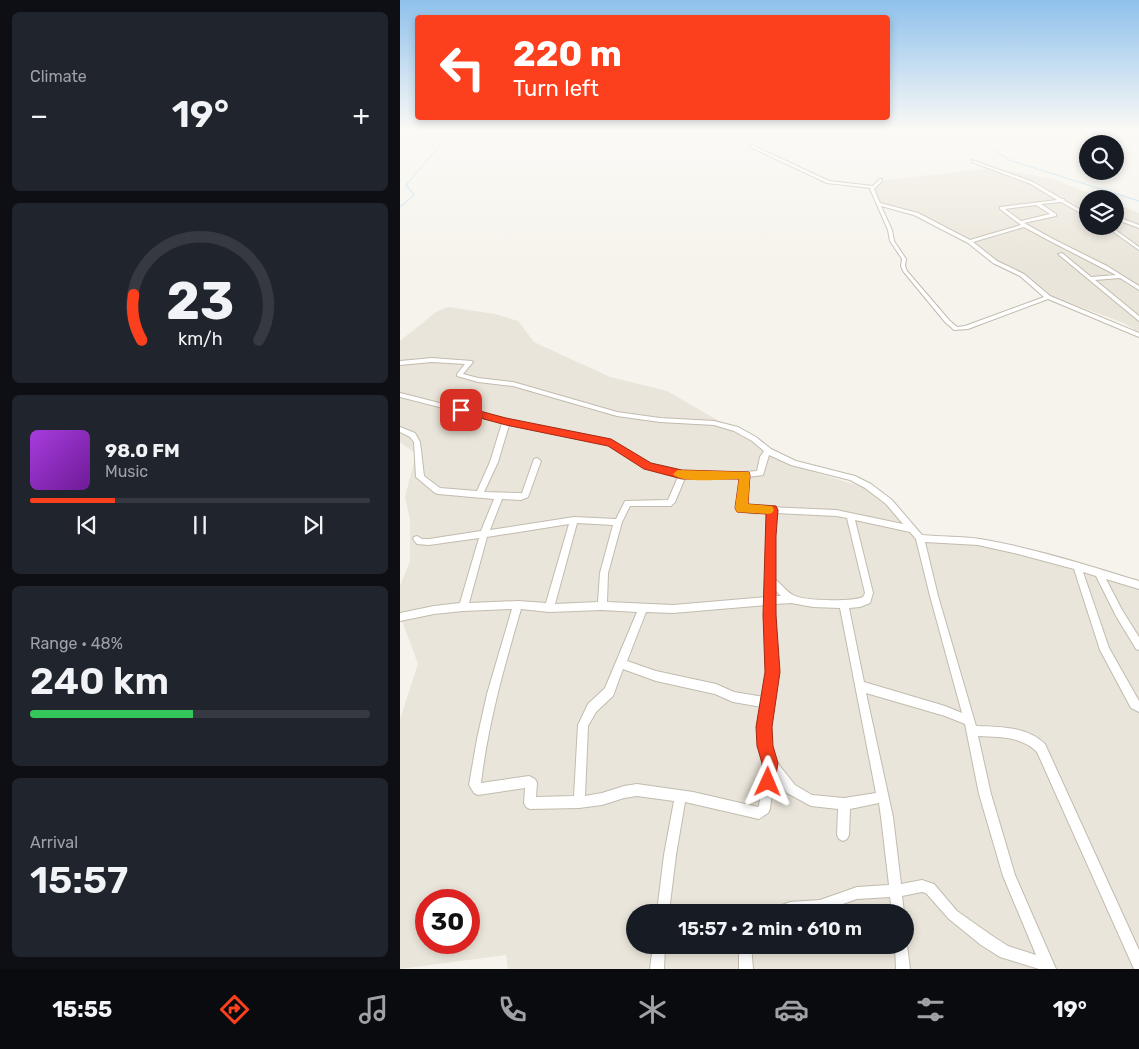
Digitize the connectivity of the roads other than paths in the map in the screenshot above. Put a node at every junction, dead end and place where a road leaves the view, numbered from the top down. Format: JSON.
{"nodes":[{"id":1,"x":816,"y":176,"type":"edge"},
{"id":2,"x":1016,"y":176,"type":"edge"},
{"id":3,"x":881,"y":180,"type":"dead end"},
{"id":4,"x":873,"y":187,"type":"junction"},
{"id":5,"x":1063,"y":200,"type":"junction"},
{"id":6,"x":878,"y":204,"type":"junction"},
{"id":7,"x":1038,"y":204,"type":"junction"},
{"id":8,"x":1079,"y":210,"type":"edge"},
{"id":9,"x":1124,"y":221,"type":"edge"},
{"id":10,"x":1024,"y":223,"type":"junction"},
{"id":11,"x":1139,"y":227,"type":"edge"},
{"id":12,"x":1120,"y":235,"type":"edge"},
{"id":13,"x":970,"y":242,"type":"junction"},
{"id":14,"x":1139,"y":249,"type":"edge"},
{"id":15,"x":1060,"y":254,"type":"dead end"},
{"id":16,"x":1121,"y":276,"type":"junction"},
{"id":17,"x":1090,"y":279,"type":"junction"},
{"id":18,"x":1139,"y":281,"type":"edge"},
{"id":19,"x":1130,"y":282,"type":"junction"},
{"id":20,"x":1139,"y":288,"type":"edge"},
{"id":21,"x":1048,"y":297,"type":"junction"},
{"id":22,"x":1139,"y":320,"type":"edge"},
{"id":23,"x":1139,"y":334,"type":"edge"},
{"id":24,"x":400,"y":363,"type":"edge"},
{"id":25,"x":400,"y":395,"type":"edge"},
{"id":26,"x":506,"y":422,"type":"junction"},
{"id":27,"x":400,"y":430,"type":"edge"},
{"id":28,"x":768,"y":451,"type":"junction"},
{"id":29,"x":537,"y":461,"type":"dead end"},
{"id":30,"x":682,"y":475,"type":"junction"},
{"id":31,"x":745,"y":475,"type":"junction"},
{"id":32,"x":479,"y":495,"type":"junction"},
{"id":33,"x":500,"y":496,"type":"junction"},
{"id":34,"x":772,"y":510,"type":"junction"},
{"id":35,"x":850,"y":515,"type":"junction"},
{"id":36,"x":574,"y":520,"type":"junction"},
{"id":37,"x":618,"y":522,"type":"junction"},
{"id":38,"x":913,"y":529,"type":"junction"},
{"id":39,"x":484,"y":535,"type":"junction"},
{"id":40,"x":920,"y":538,"type":"junction"},
{"id":41,"x":417,"y":540,"type":"dead end"},
{"id":42,"x":1077,"y":566,"type":"junction"},
{"id":43,"x":1099,"y":573,"type":"junction"},
{"id":44,"x":771,"y":581,"type":"junction"},
{"id":45,"x":1138,"y":586,"type":"edge"},
{"id":46,"x":792,"y":599,"type":"junction"},
{"id":47,"x":771,"y":600,"type":"junction"},
{"id":48,"x":844,"y":604,"type":"junction"},
{"id":49,"x":518,"y":605,"type":"junction"},
{"id":50,"x":602,"y":606,"type":"junction"},
{"id":51,"x":463,"y":607,"type":"junction"},
{"id":52,"x":549,"y":608,"type":"junction"},
{"id":53,"x":643,"y":609,"type":"junction"},
{"id":54,"x":400,"y":618,"type":"edge"},
{"id":55,"x":1139,"y":646,"type":"edge"},
{"id":56,"x":622,"y":664,"type":"junction"},
{"id":57,"x":860,"y":686,"type":"junction"},
{"id":58,"x":769,"y":703,"type":"junction"},
{"id":59,"x":1139,"y":707,"type":"edge"},
{"id":60,"x":970,"y":726,"type":"junction"},
{"id":61,"x":770,"y":763,"type":"junction"},
{"id":62,"x":680,"y":796,"type":"junction"},
{"id":63,"x":883,"y":797,"type":"junction"},
{"id":64,"x":580,"y":802,"type":"junction"},
{"id":65,"x":844,"y":804,"type":"junction"},
{"id":66,"x":843,"y":836,"type":"dead end"},
{"id":67,"x":895,"y":891,"type":"junction"},
{"id":68,"x":664,"y":904,"type":"edge"},
{"id":69,"x":826,"y":904,"type":"edge"},
{"id":70,"x":897,"y":904,"type":"edge"},
{"id":71,"x":658,"y":954,"type":"edge"},
{"id":72,"x":745,"y":954,"type":"edge"},
{"id":73,"x":901,"y":954,"type":"edge"},
{"id":74,"x":1139,"y":965,"type":"edge"},
{"id":75,"x":1049,"y":967,"type":"edge"},
{"id":76,"x":657,"y":969,"type":"edge"},
{"id":77,"x":746,"y":969,"type":"edge"},
{"id":78,"x":902,"y":969,"type":"edge"}],
"edges":[{"from":1,"to":4,"type":"street"},
{"from":2,"to":5,"type":"street"},
{"from":3,"to":4,"type":"street"},
{"from":4,"to":6,"type":"street"},
{"from":5,"to":7,"type":"street"},
{"from":5,"to":8,"type":"street"},
{"from":6,"to":13,"type":"street"},
{"from":6,"to":21,"type":"street"},
{"from":7,"to":10,"type":"street"},
{"from":7,"to":10,"type":"street"},
{"from":9,"to":11,"type":"street"},
{"from":10,"to":13,"type":"street"},
{"from":10,"to":16,"type":"street"},
{"from":12,"to":14,"type":"street"},
{"from":13,"to":21,"type":"street"},
{"from":15,"to":17,"type":"street"},
{"from":16,"to":17,"type":"street"},
{"from":16,"to":19,"type":"street"},
{"from":17,"to":22,"type":"street"},
{"from":18,"to":19,"type":"street"},
{"from":19,"to":20,"type":"street"},
{"from":21,"to":23,"type":"street"},
{"from":24,"to":28,"type":"street"},
{"from":25,"to":26,"type":"street"},
{"from":26,"to":30,"type":"street"},
{"from":26,"to":32,"type":"street"},
{"from":27,"to":32,"type":"street"},
{"from":28,"to":31,"type":"street"},
{"from":28,"to":38,"type":"street"},
{"from":29,"to":33,"type":"street"},
{"from":30,"to":31,"type":"street"},
{"from":30,"to":37,"type":"street"},
{"from":31,"to":34,"type":"street"},
{"from":32,"to":33,"type":"street"},
{"from":33,"to":39,"type":"street"},
{"from":34,"to":35,"type":"street"},
{"from":34,"to":44,"type":"street"},
{"from":35,"to":38,"type":"street"},
{"from":35,"to":48,"type":"street"},
{"from":36,"to":37,"type":"street"},
{"from":36,"to":39,"type":"street"},
{"from":36,"to":52,"type":"street"},
{"from":37,"to":50,"type":"street"},
{"from":38,"to":40,"type":"street"},
{"from":39,"to":41,"type":"street"},
{"from":39,"to":51,"type":"street"},
{"from":40,"to":42,"type":"street"},
{"from":40,"to":60,"type":"street"},
{"from":42,"to":43,"type":"street"},
{"from":42,"to":59,"type":"street"},
{"from":43,"to":45,"type":"street"},
{"from":43,"to":55,"type":"street"},
{"from":44,"to":46,"type":"street"},
{"from":44,"to":47,"type":"street"},
{"from":46,"to":47,"type":"street"},
{"from":46,"to":48,"type":"street"},
{"from":47,"to":53,"type":"street"},
{"from":47,"to":58,"type":"street"},
{"from":48,"to":57,"type":"street"},
{"from":49,"to":51,"type":"street"},
{"from":49,"to":52,"type":"street"},
{"from":49,"to":64,"type":"street"},
{"from":50,"to":52,"type":"street"},
{"from":50,"to":53,"type":"street"},
{"from":51,"to":54,"type":"street"},
{"from":53,"to":56,"type":"street"},
{"from":56,"to":58,"type":"street"},
{"from":56,"to":64,"type":"street"},
{"from":57,"to":60,"type":"street"},
{"from":57,"to":63,"type":"street"},
{"from":58,"to":61,"type":"street"},
{"from":60,"to":74,"type":"street"},
{"from":60,"to":75,"type":"street"},
{"from":61,"to":62,"type":"street"},
{"from":61,"to":65,"type":"street"},
{"from":62,"to":64,"type":"street"},
{"from":62,"to":68,"type":"street"},
{"from":63,"to":65,"type":"street"},
{"from":63,"to":67,"type":"street"},
{"from":65,"to":66,"type":"street"},
{"from":67,"to":69,"type":"street"},
{"from":67,"to":70,"type":"street"},
{"from":67,"to":75,"type":"street"},
{"from":71,"to":76,"type":"street"},
{"from":72,"to":77,"type":"street"},
{"from":73,"to":78,"type":"street"}]}
